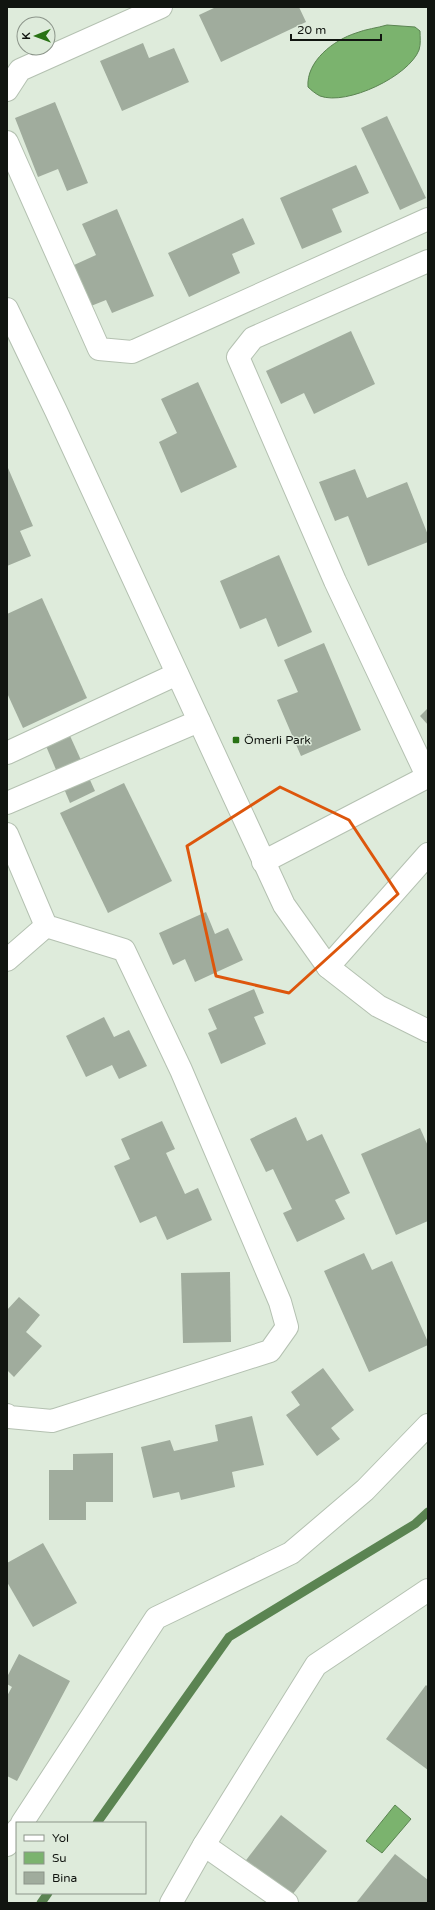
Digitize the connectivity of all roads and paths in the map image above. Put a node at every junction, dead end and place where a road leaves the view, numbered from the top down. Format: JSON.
{"nodes":[{"id":1,"x":161,"y":7,"type":"edge"},
{"id":2,"x":7,"y":90,"type":"edge"},
{"id":3,"x":7,"y":142,"type":"edge"},
{"id":4,"x":428,"y":219,"type":"edge"},
{"id":5,"x":428,"y":261,"type":"edge"},
{"id":6,"x":7,"y":309,"type":"edge"},
{"id":7,"x":177,"y":674,"type":"junction"},
{"id":8,"x":199,"y":721,"type":"junction"},
{"id":9,"x":7,"y":752,"type":"edge"},
{"id":10,"x":428,"y":778,"type":"edge"},
{"id":11,"x":7,"y":803,"type":"edge"},
{"id":12,"x":7,"y":834,"type":"edge"},
{"id":13,"x":428,"y":854,"type":"edge"},
{"id":14,"x":263,"y":862,"type":"junction"},
{"id":15,"x":46,"y":926,"type":"junction"},
{"id":16,"x":7,"y":960,"type":"edge"},
{"id":17,"x":328,"y":967,"type":"junction"},
{"id":18,"x":428,"y":1031,"type":"edge"},
{"id":19,"x":7,"y":1415,"type":"edge"},
{"id":20,"x":428,"y":1425,"type":"edge"},
{"id":21,"x":428,"y":1590,"type":"edge"},
{"id":22,"x":23,"y":1822,"type":"edge"},
{"id":23,"x":16,"y":1832,"type":"edge"},
{"id":24,"x":7,"y":1845,"type":"edge"},
{"id":25,"x":204,"y":1845,"type":"junction"},
{"id":26,"x":171,"y":1903,"type":"edge"},
{"id":27,"x":287,"y":1903,"type":"edge"}],
"edges":[{"from":1,"to":2,"type":"street"},
{"from":3,"to":4,"type":"street"},
{"from":5,"to":10,"type":"street"},
{"from":6,"to":7,"type":"street"},
{"from":7,"to":8,"type":"street"},
{"from":7,"to":9,"type":"street"},
{"from":8,"to":11,"type":"street"},
{"from":8,"to":14,"type":"street"},
{"from":10,"to":14,"type":"street"},
{"from":12,"to":15,"type":"street"},
{"from":13,"to":17,"type":"street"},
{"from":14,"to":17,"type":"street"},
{"from":15,"to":16,"type":"street"},
{"from":15,"to":19,"type":"street"},
{"from":17,"to":18,"type":"street"},
{"from":20,"to":22,"type":"street"},
{"from":21,"to":25,"type":"street"},
{"from":23,"to":24,"type":"street"},
{"from":25,"to":26,"type":"street"},
{"from":25,"to":27,"type":"street"}]}
